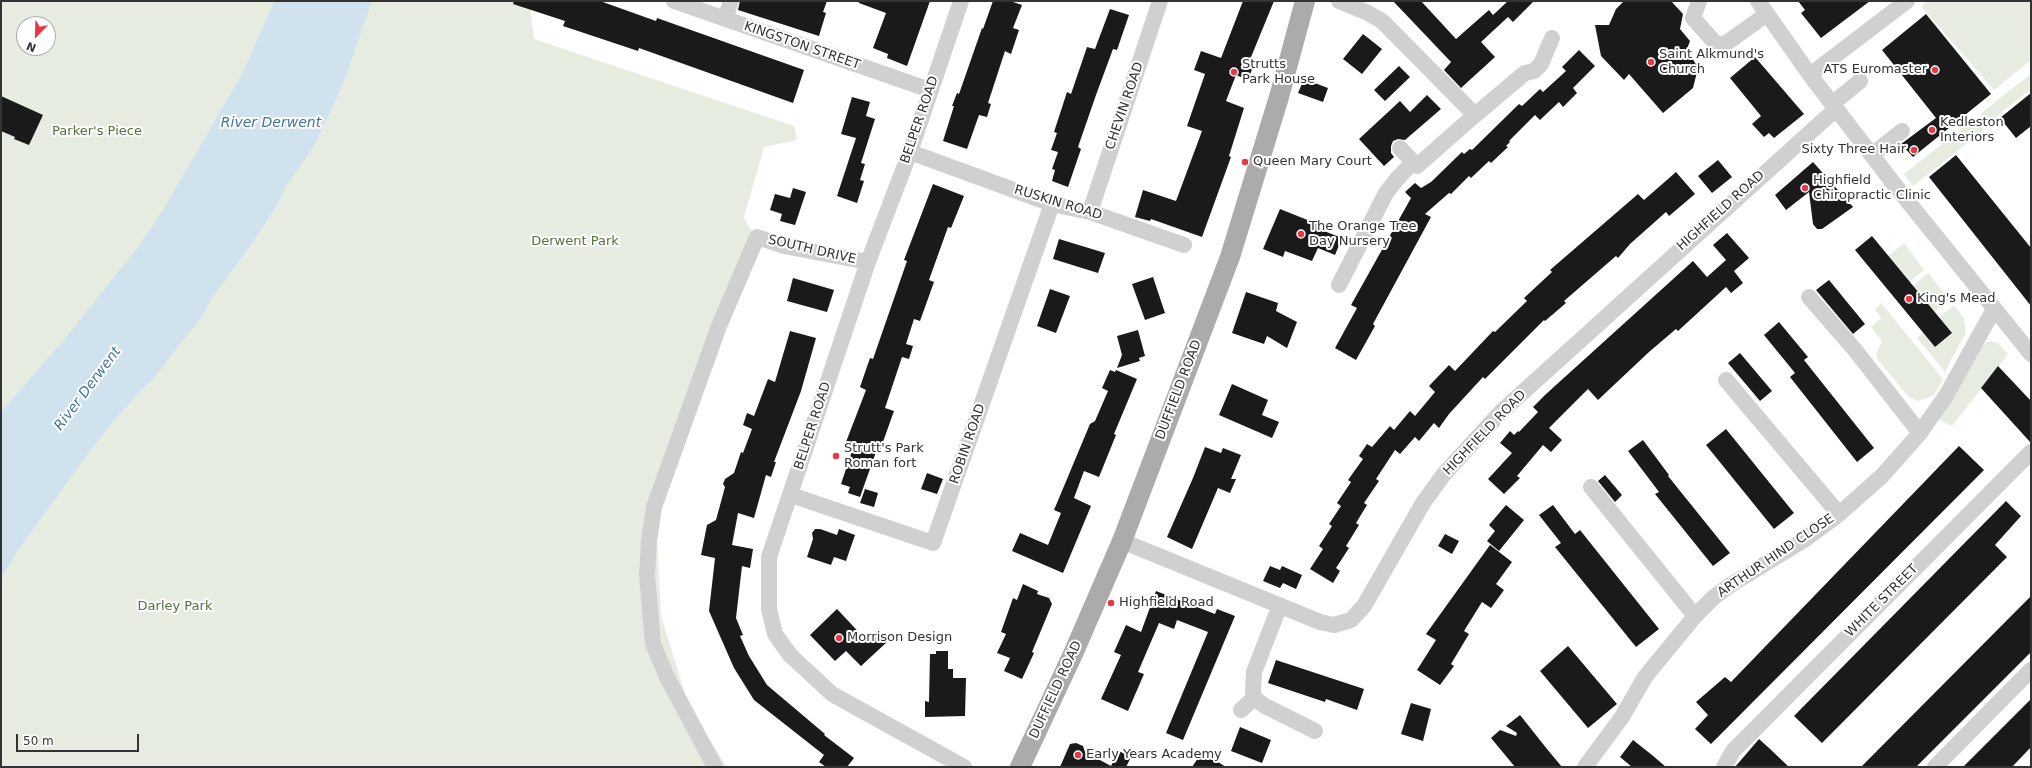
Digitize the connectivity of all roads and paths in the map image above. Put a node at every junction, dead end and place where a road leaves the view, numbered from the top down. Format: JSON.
{"nodes":[{"id":1,"x":674,"y":1,"type":"edge"},
{"id":2,"x":731,"y":1,"type":"edge"},
{"id":3,"x":961,"y":1,"type":"edge"},
{"id":4,"x":1160,"y":1,"type":"edge"},
{"id":5,"x":1305,"y":1,"type":"edge"},
{"id":6,"x":1339,"y":1,"type":"edge"},
{"id":7,"x":1699,"y":1,"type":"edge"},
{"id":8,"x":1907,"y":1,"type":"edge"},
{"id":9,"x":1763,"y":8,"type":"edge"},
{"id":10,"x":725,"y":19,"type":"junction"},
{"id":11,"x":1552,"y":38,"type":"dead end"},
{"id":12,"x":1810,"y":75,"type":"junction"},
{"id":13,"x":1860,"y":81,"type":"dead end"},
{"id":14,"x":930,"y":90,"type":"junction"},
{"id":15,"x":1834,"y":106,"type":"junction"},
{"id":16,"x":1475,"y":115,"type":"junction"},
{"id":17,"x":1902,"y":132,"type":"dead end"},
{"id":18,"x":1400,"y":148,"type":"dead end"},
{"id":19,"x":910,"y":152,"type":"junction"},
{"id":20,"x":1872,"y":156,"type":"junction"},
{"id":21,"x":1413,"y":162,"type":"junction"},
{"id":22,"x":1052,"y":204,"type":"junction"},
{"id":23,"x":1090,"y":212,"type":"junction"},
{"id":24,"x":1184,"y":245,"type":"dead end"},
{"id":25,"x":868,"y":262,"type":"junction"},
{"id":26,"x":1339,"y":285,"type":"dead end"},
{"id":27,"x":1809,"y":297,"type":"dead end"},
{"id":28,"x":1994,"y":309,"type":"junction"},
{"id":29,"x":2026,"y":337,"type":"edge"},
{"id":30,"x":2031,"y":354,"type":"edge"},
{"id":31,"x":1726,"y":380,"type":"dead end"},
{"id":32,"x":1920,"y":433,"type":"junction"},
{"id":33,"x":2031,"y":452,"type":"edge"},
{"id":34,"x":1591,"y":487,"type":"dead end"},
{"id":35,"x":791,"y":495,"type":"junction"},
{"id":36,"x":1840,"y":514,"type":"junction"},
{"id":37,"x":1122,"y":541,"type":"junction"},
{"id":38,"x":1280,"y":605,"type":"junction"},
{"id":39,"x":1696,"y":616,"type":"junction"},
{"id":40,"x":2031,"y":670,"type":"edge"},
{"id":41,"x":1254,"y":698,"type":"junction"},
{"id":42,"x":1241,"y":710,"type":"dead end"},
{"id":43,"x":1315,"y":731,"type":"dead end"},
{"id":44,"x":716,"y":767,"type":"edge"},
{"id":45,"x":964,"y":767,"type":"edge"},
{"id":46,"x":1020,"y":767,"type":"edge"},
{"id":47,"x":1585,"y":767,"type":"edge"},
{"id":48,"x":1724,"y":767,"type":"edge"},
{"id":49,"x":1935,"y":767,"type":"edge"}],
"edges":[{"from":1,"to":10,"type":"street","name":"KINGSTON STREET"},
{"from":2,"to":10,"type":"street"},
{"from":3,"to":14,"type":"street","name":"BELPER ROAD"},
{"from":4,"to":23,"type":"street","name":"CHEVIN ROAD"},
{"from":5,"to":37,"type":"main road","name":"DUFFIELD ROAD"},
{"from":6,"to":16,"type":"street"},
{"from":7,"to":9,"type":"street"},
{"from":8,"to":12,"type":"street"},
{"from":9,"to":12,"type":"street"},
{"from":10,"to":14,"type":"street","name":"KINGSTON STREET"},
{"from":11,"to":16,"type":"street"},
{"from":12,"to":15,"type":"street"},
{"from":13,"to":15,"type":"street","name":"HIGHFIELD ROAD"},
{"from":14,"to":19,"type":"street","name":"BELPER ROAD"},
{"from":15,"to":20,"type":"street"},
{"from":15,"to":38,"type":"street","name":"HIGHFIELD ROAD"},
{"from":16,"to":21,"type":"street"},
{"from":17,"to":20,"type":"street"},
{"from":18,"to":21,"type":"street"},
{"from":19,"to":22,"type":"street","name":"RUSKIN ROAD"},
{"from":19,"to":25,"type":"street","name":"BELPER ROAD"},
{"from":20,"to":28,"type":"street"},
{"from":21,"to":26,"type":"street"},
{"from":22,"to":23,"type":"street","name":"RUSKIN ROAD"},
{"from":22,"to":35,"type":"street","name":"ROBIN ROAD"},
{"from":23,"to":24,"type":"street","name":"RUSKIN ROAD"},
{"from":25,"to":35,"type":"street","name":"BELPER ROAD"},
{"from":25,"to":44,"type":"street","name":"SOUTH DRIVE"},
{"from":27,"to":32,"type":"street"},
{"from":28,"to":29,"type":"street"},
{"from":28,"to":32,"type":"street","name":"ARTHUR HIND CLOSE"},
{"from":29,"to":30,"type":"street"},
{"from":31,"to":36,"type":"street","name":"ARTHUR HIND CLOSE"},
{"from":32,"to":36,"type":"street","name":"ARTHUR HIND CLOSE"},
{"from":33,"to":48,"type":"street","name":"WHITE STREET"},
{"from":34,"to":39,"type":"street"},
{"from":35,"to":45,"type":"street","name":"BELPER ROAD"},
{"from":36,"to":39,"type":"street","name":"ARTHUR HIND CLOSE"},
{"from":37,"to":38,"type":"street","name":"HIGHFIELD ROAD"},
{"from":37,"to":46,"type":"main road","name":"DUFFIELD ROAD"},
{"from":38,"to":41,"type":"street"},
{"from":39,"to":47,"type":"street","name":"ARTHUR HIND CLOSE"},
{"from":40,"to":49,"type":"street"},
{"from":41,"to":42,"type":"street"},
{"from":41,"to":43,"type":"street"}]}
